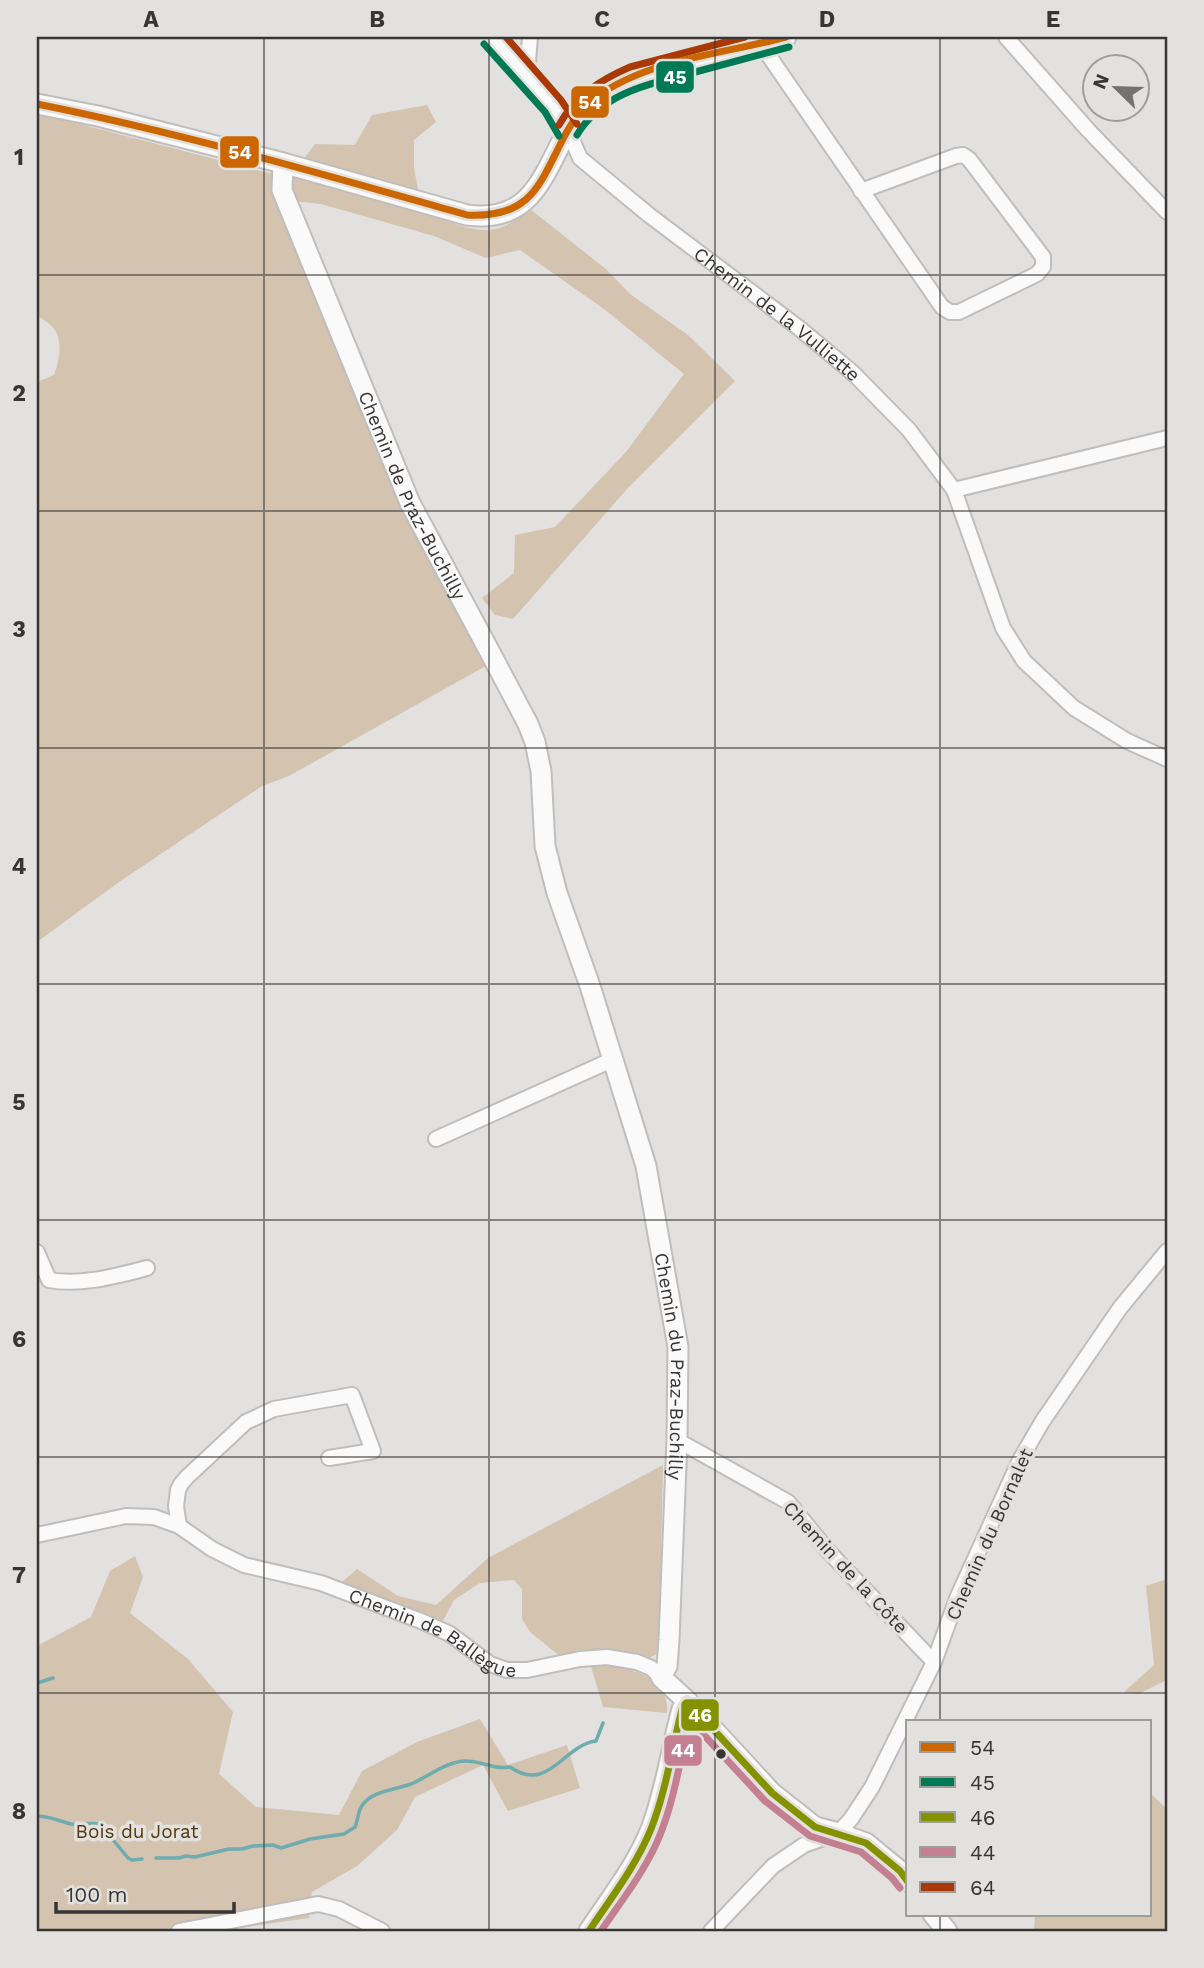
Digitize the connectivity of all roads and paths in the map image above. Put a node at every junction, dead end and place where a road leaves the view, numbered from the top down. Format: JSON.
{"nodes":[{"id":1,"x":492,"y":37,"type":"edge"},
{"id":2,"x":530,"y":37,"type":"edge"},
{"id":3,"x":786,"y":37,"type":"edge"},
{"id":4,"x":1006,"y":37,"type":"edge"},
{"id":5,"x":754,"y":42,"type":"edge"},
{"id":6,"x":527,"y":74,"type":"junction"},
{"id":7,"x":37,"y":104,"type":"edge"},
{"id":8,"x":568,"y":130,"type":"junction"},
{"id":9,"x":554,"y":156,"type":"junction"},
{"id":10,"x":580,"y":158,"type":"junction"},
{"id":11,"x":284,"y":163,"type":"junction"},
{"id":12,"x":861,"y":191,"type":"junction"},
{"id":13,"x":1167,"y":212,"type":"edge"},
{"id":14,"x":1167,"y":438,"type":"edge"},
{"id":15,"x":954,"y":490,"type":"junction"},
{"id":16,"x":1167,"y":759,"type":"edge"},
{"id":17,"x":544,"y":824,"type":"joint"},
{"id":18,"x":614,"y":1059,"type":"junction"},
{"id":19,"x":436,"y":1139,"type":"dead end"},
{"id":20,"x":1167,"y":1251,"type":"edge"},
{"id":21,"x":37,"y":1252,"type":"edge"},
{"id":22,"x":147,"y":1268,"type":"dead end"},
{"id":23,"x":677,"y":1440,"type":"junction"},
{"id":24,"x":329,"y":1458,"type":"dead end"},
{"id":25,"x":178,"y":1526,"type":"junction"},
{"id":26,"x":37,"y":1535,"type":"edge"},
{"id":27,"x":934,"y":1662,"type":"junction"},
{"id":28,"x":661,"y":1677,"type":"junction"},
{"id":29,"x":687,"y":1701,"type":"junction"},
{"id":30,"x":838,"y":1833,"type":"junction"},
{"id":31,"x":906,"y":1879,"type":"edge"},
{"id":32,"x":935,"y":1916,"type":"edge"},
{"id":33,"x":179,"y":1931,"type":"edge"},
{"id":34,"x":382,"y":1931,"type":"edge"},
{"id":35,"x":589,"y":1931,"type":"edge"},
{"id":36,"x":711,"y":1931,"type":"edge"},
{"id":37,"x":947,"y":1931,"type":"edge"}],
"edges":[{"from":1,"to":6,"type":"street"},
{"from":2,"to":6,"type":"street"},
{"from":3,"to":5,"type":"street"},
{"from":4,"to":13,"type":"street"},
{"from":5,"to":8,"type":"street"},
{"from":5,"to":12,"type":"street"},
{"from":6,"to":8,"type":"street"},
{"from":7,"to":11,"type":"street"},
{"from":8,"to":9,"type":"street"},
{"from":8,"to":10,"type":"street","name":"Chemin de la Vulliette"},
{"from":9,"to":10,"type":"street"},
{"from":9,"to":11,"type":"street"},
{"from":10,"to":15,"type":"street","name":"Chemin de la Vulliette"},
{"from":11,"to":17,"type":"street","name":"Chemin de Praz-Buchilly"},
{"from":12,"to":12,"type":"street"},
{"from":14,"to":15,"type":"street"},
{"from":15,"to":16,"type":"street","name":"Chemin de la Vulliette"},
{"from":17,"to":18,"type":"street","name":"Chemin du Praz-Buchilly"},
{"from":18,"to":19,"type":"street"},
{"from":18,"to":23,"type":"street","name":"Chemin du Praz-Buchilly"},
{"from":20,"to":27,"type":"street","name":"Chemin du Bornalet"},
{"from":21,"to":22,"type":"street"},
{"from":23,"to":27,"type":"street","name":"Chemin de la Côte"},
{"from":23,"to":28,"type":"street","name":"Chemin du Praz-Buchilly"},
{"from":24,"to":25,"type":"street"},
{"from":25,"to":26,"type":"street","name":"Chemin de Ballègue"},
{"from":25,"to":28,"type":"street","name":"Chemin de Ballègue"},
{"from":27,"to":30,"type":"street","name":"Chemin du Bornalet"},
{"from":28,"to":29,"type":"street","name":"Chemin de Ballègue"},
{"from":29,"to":30,"type":"street","name":"Chemin de Ballègue"},
{"from":29,"to":35,"type":"street"},
{"from":30,"to":31,"type":"street","name":"Chemin de Ballègue"},
{"from":30,"to":36,"type":"street"},
{"from":32,"to":37,"type":"street"},
{"from":33,"to":34,"type":"street"}]}
